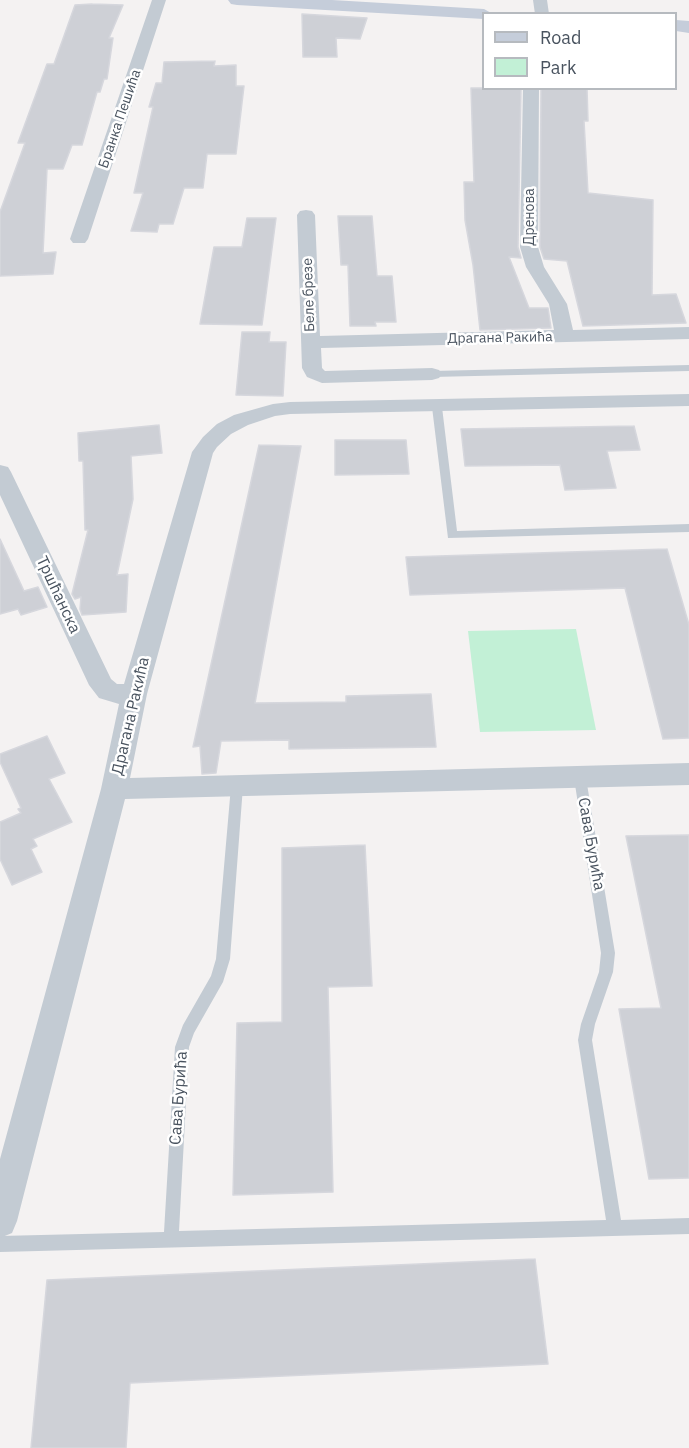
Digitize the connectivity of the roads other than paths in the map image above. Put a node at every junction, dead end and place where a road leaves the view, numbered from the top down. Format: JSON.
{"nodes":[{"id":1,"x":159,"y":0,"type":"edge"},
{"id":2,"x":237,"y":0,"type":"edge"},
{"id":3,"x":482,"y":14,"type":"edge"},
{"id":4,"x":531,"y":90,"type":"edge"},
{"id":5,"x":306,"y":215,"type":"dead end"},
{"id":6,"x":79,"y":239,"type":"dead end"},
{"id":7,"x":689,"y":333,"type":"edge"},
{"id":8,"x":565,"y":336,"type":"junction"},
{"id":9,"x":427,"y":339,"type":"junction"},
{"id":10,"x":311,"y":342,"type":"junction"},
{"id":11,"x":689,"y":368,"type":"edge"},
{"id":12,"x":432,"y":374,"type":"junction"},
{"id":13,"x":689,"y":400,"type":"edge"},
{"id":14,"x":437,"y":407,"type":"junction"},
{"id":15,"x":0,"y":472,"type":"edge"},
{"id":16,"x":689,"y":528,"type":"edge"},
{"id":17,"x":134,"y":694,"type":"junction"},
{"id":18,"x":689,"y":774,"type":"edge"},
{"id":19,"x":580,"y":778,"type":"junction"},
{"id":20,"x":237,"y":786,"type":"junction"},
{"id":21,"x":114,"y":789,"type":"junction"},
{"id":22,"x":0,"y":1221,"type":"edge"},
{"id":23,"x":689,"y":1226,"type":"edge"},
{"id":24,"x":615,"y":1228,"type":"junction"},
{"id":25,"x":171,"y":1240,"type":"junction"},
{"id":26,"x":0,"y":1244,"type":"edge"}],
"edges":[{"from":1,"to":6,"type":"street","name":"Бранка Пешића"},
{"from":2,"to":3,"type":"main road"},
{"from":4,"to":8,"type":"street","name":"Дренова"},
{"from":5,"to":10,"type":"street","name":"Беле брезе"},
{"from":7,"to":8,"type":"street","name":"Драгана Ракића"},
{"from":8,"to":9,"type":"street","name":"Драгана Ракића"},
{"from":9,"to":10,"type":"street","name":"Драгана Ракића"},
{"from":9,"to":12,"type":"street"},
{"from":10,"to":12,"type":"street","name":"Беле брезе"},
{"from":11,"to":12,"type":"lane"},
{"from":12,"to":14,"type":"street"},
{"from":13,"to":14,"type":"street","name":"Драгана Ракића"},
{"from":14,"to":16,"type":"lane"},
{"from":14,"to":17,"type":"street","name":"Драгана Ракића"},
{"from":15,"to":17,"type":"street","name":"Тршћанска"},
{"from":17,"to":21,"type":"street","name":"Драгана Ракића"},
{"from":18,"to":19,"type":"street","name":"Сава Бурића"},
{"from":19,"to":20,"type":"street","name":"Сава Бурића"},
{"from":19,"to":24,"type":"lane","name":"Сава Бурића"},
{"from":20,"to":21,"type":"street","name":"Сава Бурића"},
{"from":20,"to":25,"type":"lane","name":"Сава Бурића"},
{"from":21,"to":22,"type":"street","name":"Драгана Ракића"},
{"from":23,"to":24,"type":"lane"},
{"from":24,"to":25,"type":"lane"},
{"from":25,"to":26,"type":"lane"}]}
